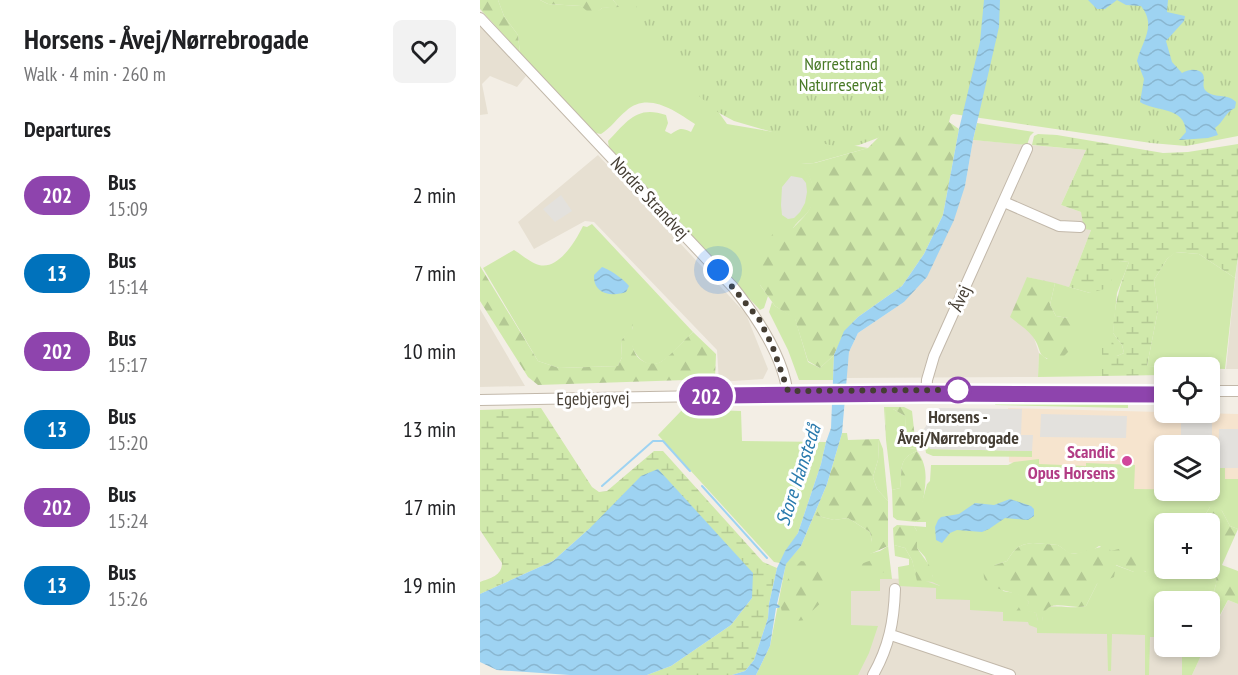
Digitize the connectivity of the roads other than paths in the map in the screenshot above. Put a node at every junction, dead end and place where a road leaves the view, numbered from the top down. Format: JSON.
{"nodes":[{"id":1,"x":480,"y":18,"type":"edge"},
{"id":2,"x":1027,"y":149,"type":"dead end"},
{"id":3,"x":1004,"y":202,"type":"junction"},
{"id":4,"x":1080,"y":227,"type":"dead end"},
{"id":5,"x":1154,"y":391,"type":"edge"},
{"id":6,"x":1220,"y":391,"type":"edge"},
{"id":7,"x":1238,"y":391,"type":"edge"},
{"id":8,"x":927,"y":393,"type":"junction"},
{"id":9,"x":788,"y":394,"type":"junction"},
{"id":10,"x":1154,"y":398,"type":"edge"},
{"id":11,"x":1220,"y":398,"type":"edge"},
{"id":12,"x":1238,"y":398,"type":"edge"},
{"id":13,"x":480,"y":400,"type":"edge"},
{"id":14,"x":896,"y":589,"type":"dead end"},
{"id":15,"x":891,"y":635,"type":"junction"},
{"id":16,"x":873,"y":675,"type":"edge"},
{"id":17,"x":1010,"y":675,"type":"edge"}],
"edges":[{"from":1,"to":9,"type":"street","name":"Nordre Strandvej"},
{"from":2,"to":3,"type":"street","name":"Åvej"},
{"from":3,"to":4,"type":"street"},
{"from":3,"to":8,"type":"street","name":"Åvej"},
{"from":5,"to":8,"type":"street","name":"Egebjergvej"},
{"from":6,"to":7,"type":"street"},
{"from":8,"to":9,"type":"street","name":"Egebjergvej"},
{"from":8,"to":10,"type":"street","name":"Egebjergvej"},
{"from":9,"to":13,"type":"street","name":"Egebjergvej"},
{"from":11,"to":12,"type":"street"},
{"from":14,"to":15,"type":"street"},
{"from":15,"to":16,"type":"street"},
{"from":15,"to":17,"type":"street"}]}
